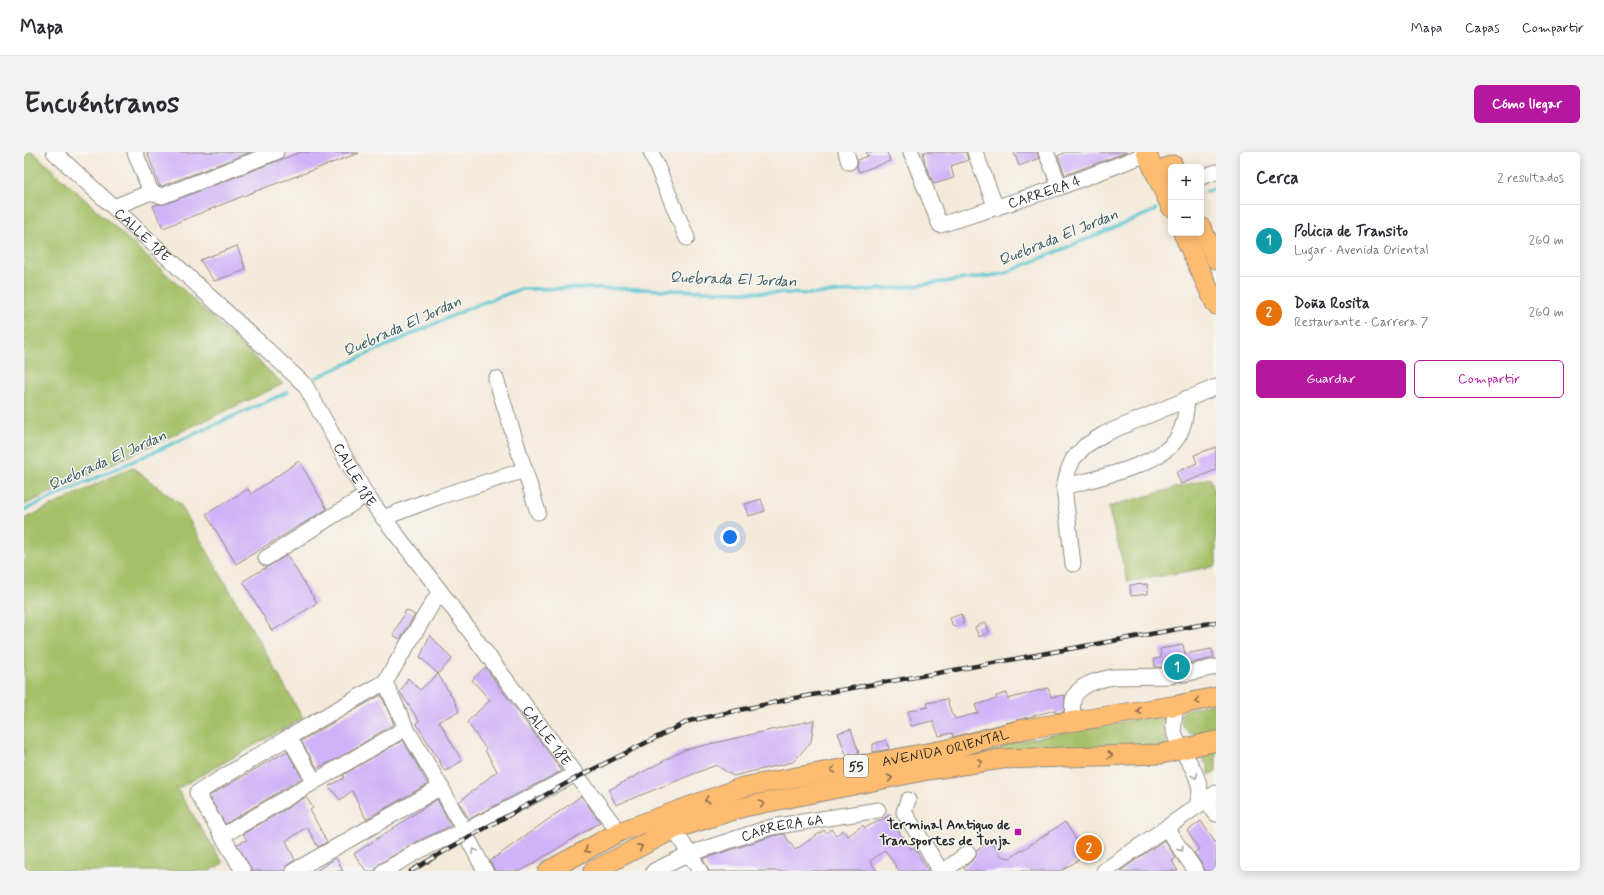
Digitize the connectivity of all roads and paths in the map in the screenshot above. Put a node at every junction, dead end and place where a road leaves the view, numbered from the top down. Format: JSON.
{"nodes":[{"id":1,"x":54,"y":152,"type":"edge"},
{"id":2,"x":135,"y":152,"type":"edge"},
{"id":3,"x":276,"y":152,"type":"edge"},
{"id":4,"x":651,"y":152,"type":"edge"},
{"id":5,"x":911,"y":152,"type":"edge"},
{"id":6,"x":975,"y":152,"type":"edge"},
{"id":7,"x":1046,"y":152,"type":"edge"},
{"id":8,"x":1146,"y":153,"type":"edge"},
{"id":9,"x":1171,"y":161,"type":"edge"},
{"id":10,"x":1155,"y":172,"type":"junction"},
{"id":11,"x":1216,"y":172,"type":"edge"},
{"id":12,"x":1204,"y":176,"type":"edge"},
{"id":13,"x":1060,"y":187,"type":"junction"},
{"id":14,"x":151,"y":192,"type":"junction"},
{"id":15,"x":1168,"y":200,"type":"edge"},
{"id":16,"x":114,"y":207,"type":"junction"},
{"id":17,"x":996,"y":208,"type":"junction"},
{"id":18,"x":1204,"y":233,"type":"edge"},
{"id":19,"x":1184,"y":236,"type":"edge"},
{"id":20,"x":687,"y":238,"type":"dead end"},
{"id":21,"x":1216,"y":257,"type":"edge"},
{"id":22,"x":1198,"y":264,"type":"junction"},
{"id":23,"x":1216,"y":305,"type":"edge"},
{"id":24,"x":496,"y":379,"type":"dead end"},
{"id":25,"x":1216,"y":387,"type":"edge"},
{"id":26,"x":1187,"y":398,"type":"junction"},
{"id":27,"x":525,"y":470,"type":"junction"},
{"id":28,"x":1064,"y":487,"type":"junction"},
{"id":29,"x":366,"y":495,"type":"junction"},
{"id":30,"x":538,"y":512,"type":"dead end"},
{"id":31,"x":384,"y":518,"type":"junction"},
{"id":32,"x":266,"y":558,"type":"dead end"},
{"id":33,"x":1073,"y":564,"type":"dead end"},
{"id":34,"x":440,"y":591,"type":"junction"},
{"id":35,"x":1216,"y":667,"type":"edge"},
{"id":36,"x":385,"y":682,"type":"junction"},
{"id":37,"x":1216,"y":697,"type":"edge"},
{"id":38,"x":1178,"y":705,"type":"junction"},
{"id":39,"x":1072,"y":721,"type":"junction"},
{"id":40,"x":406,"y":728,"type":"junction"},
{"id":41,"x":289,"y":737,"type":"junction"},
{"id":42,"x":1216,"y":741,"type":"edge"},
{"id":43,"x":1182,"y":749,"type":"junction"},
{"id":44,"x":950,"y":758,"type":"junction"},
{"id":45,"x":576,"y":774,"type":"junction"},
{"id":46,"x":314,"y":781,"type":"junction"},
{"id":47,"x":441,"y":787,"type":"junction"},
{"id":48,"x":1206,"y":799,"type":"edge"},
{"id":49,"x":908,"y":800,"type":"dead end"},
{"id":50,"x":878,"y":810,"type":"dead end"},
{"id":51,"x":1216,"y":814,"type":"edge"},
{"id":52,"x":1166,"y":828,"type":"junction"},
{"id":53,"x":674,"y":829,"type":"junction"},
{"id":54,"x":463,"y":832,"type":"junction"},
{"id":55,"x":619,"y":832,"type":"junction"},
{"id":56,"x":222,"y":836,"type":"junction"},
{"id":57,"x":968,"y":853,"type":"dead end"},
{"id":58,"x":689,"y":854,"type":"junction"},
{"id":59,"x":243,"y":871,"type":"edge"},
{"id":60,"x":294,"y":871,"type":"edge"},
{"id":61,"x":384,"y":871,"type":"edge"},
{"id":62,"x":485,"y":871,"type":"edge"},
{"id":63,"x":548,"y":871,"type":"edge"},
{"id":64,"x":593,"y":871,"type":"edge"},
{"id":65,"x":654,"y":871,"type":"edge"},
{"id":66,"x":700,"y":871,"type":"edge"},
{"id":67,"x":942,"y":871,"type":"edge"},
{"id":68,"x":1104,"y":871,"type":"edge"},
{"id":69,"x":1196,"y":871,"type":"edge"}],
"edges":[{"from":1,"to":16,"type":"street","name":"CALLE 18E"},
{"from":2,"to":14,"type":"street"},
{"from":3,"to":14,"type":"street"},
{"from":4,"to":20,"type":"street"},
{"from":5,"to":17,"type":"street","name":"CARRERA 4"},
{"from":6,"to":17,"type":"street"},
{"from":7,"to":13,"type":"street"},
{"from":8,"to":10,"type":"main road"},
{"from":8,"to":13,"type":"street","name":"CARRERA 4"},
{"from":9,"to":10,"type":"main road"},
{"from":10,"to":15,"type":"main road"},
{"from":11,"to":12,"type":"street"},
{"from":13,"to":17,"type":"street","name":"CARRERA 4"},
{"from":14,"to":16,"type":"street"},
{"from":16,"to":29,"type":"street","name":"CALLE 18E"},
{"from":18,"to":21,"type":"main road"},
{"from":19,"to":22,"type":"main road"},
{"from":21,"to":22,"type":"street"},
{"from":22,"to":23,"type":"main road"},
{"from":24,"to":27,"type":"street"},
{"from":25,"to":26,"type":"street"},
{"from":26,"to":28,"type":"street"},
{"from":26,"to":28,"type":"street"},
{"from":27,"to":30,"type":"street"},
{"from":27,"to":31,"type":"street"},
{"from":28,"to":33,"type":"street"},
{"from":29,"to":31,"type":"street","name":"CALLE 18E"},
{"from":29,"to":32,"type":"street"},
{"from":31,"to":34,"type":"street","name":"CALLE 18E"},
{"from":34,"to":36,"type":"street"},
{"from":34,"to":45,"type":"street","name":"CALLE 18E"},
{"from":35,"to":39,"type":"street"},
{"from":36,"to":40,"type":"street"},
{"from":36,"to":41,"type":"street"},
{"from":37,"to":38,"type":"main road","name":"AVENIDA ORIENTAL","number":"55","one_way":true},
{"from":38,"to":39,"type":"main road","name":"AVENIDA ORIENTAL","number":"55","one_way":true},
{"from":38,"to":43,"type":"street"},
{"from":39,"to":44,"type":"main road","name":"AVENIDA ORIENTAL","number":"55"},
{"from":40,"to":46,"type":"street"},
{"from":40,"to":47,"type":"street"},
{"from":41,"to":46,"type":"street"},
{"from":41,"to":56,"type":"street"},
{"from":42,"to":43,"type":"main road","name":"AVENIDA ORIENTAL","number":"55"},
{"from":44,"to":43,"type":"main road","name":"AVENIDA ORIENTAL","number":"55","one_way":true},
{"from":43,"to":48,"type":"street","one_way":true},
{"from":53,"to":44,"type":"main road","name":"AVENIDA ORIENTAL","number":"55","one_way":true},
{"from":44,"to":55,"type":"main road","name":"AVENIDA ORIENTAL","number":"55","one_way":true},
{"from":45,"to":54,"type":"street"},
{"from":45,"to":55,"type":"street","name":"CALLE 18E"},
{"from":46,"to":56,"type":"street"},
{"from":47,"to":54,"type":"street"},
{"from":47,"to":60,"type":"street"},
{"from":48,"to":51,"type":"street"},
{"from":48,"to":52,"type":"street"},
{"from":49,"to":67,"type":"street"},
{"from":50,"to":58,"type":"street","name":"CARRERA 6A"},
{"from":52,"to":68,"type":"street"},
{"from":52,"to":69,"type":"street","one_way":true},
{"from":53,"to":58,"type":"street"},
{"from":64,"to":53,"type":"main road","name":"AVENIDA ORIENTAL","number":"55","one_way":true},
{"from":54,"to":61,"type":"street"},
{"from":62,"to":54,"type":"street","one_way":true},
{"from":55,"to":63,"type":"main road","name":"AVENIDA ORIENTAL","number":"55","one_way":true},
{"from":56,"to":59,"type":"street"},
{"from":57,"to":67,"type":"street"},
{"from":58,"to":65,"type":"street","name":"CARRERA 6A"},
{"from":58,"to":66,"type":"street"}]}
